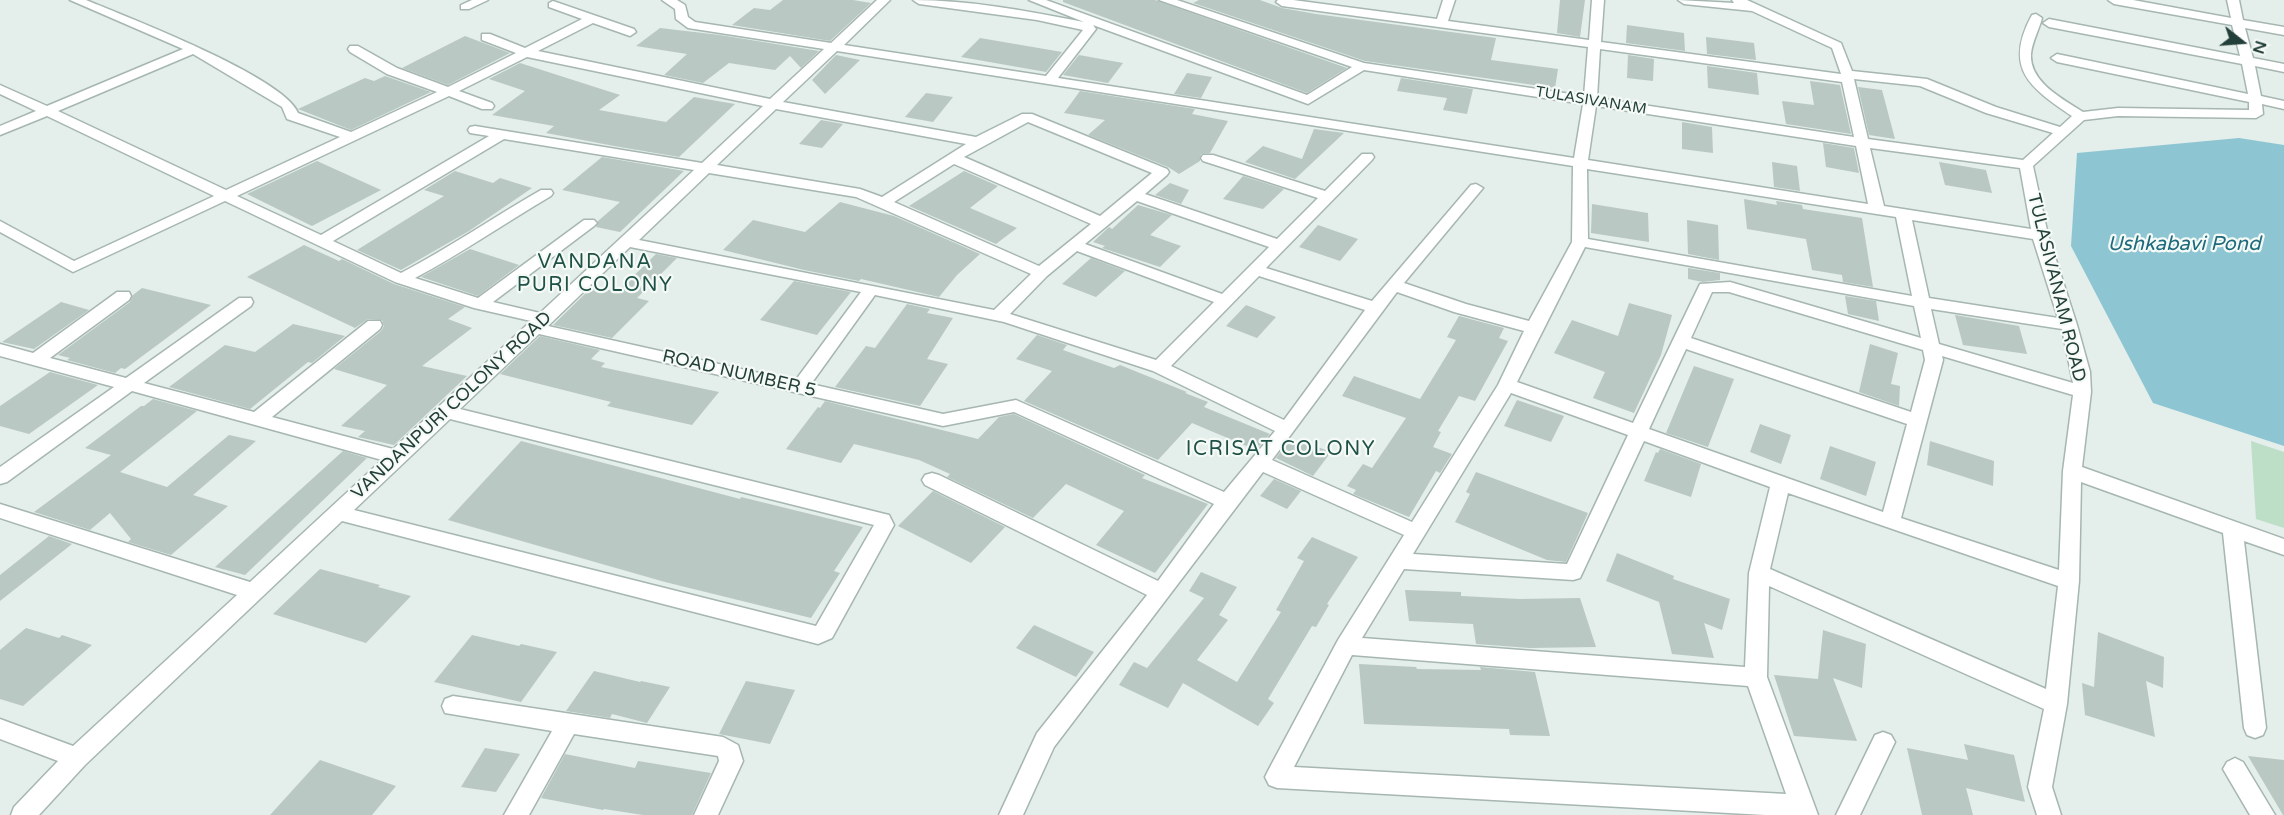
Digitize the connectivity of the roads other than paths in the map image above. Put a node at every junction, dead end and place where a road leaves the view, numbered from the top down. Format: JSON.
{"nodes":[{"id":1,"x":76,"y":0,"type":"edge"},
{"id":2,"x":482,"y":0,"type":"edge"},
{"id":3,"x":668,"y":0,"type":"edge"},
{"id":4,"x":884,"y":0,"type":"edge"},
{"id":5,"x":919,"y":0,"type":"edge"},
{"id":6,"x":1035,"y":0,"type":"edge"},
{"id":7,"x":1165,"y":0,"type":"edge"},
{"id":8,"x":1449,"y":0,"type":"edge"},
{"id":9,"x":1598,"y":0,"type":"edge"},
{"id":10,"x":1684,"y":0,"type":"edge"},
{"id":11,"x":1738,"y":0,"type":"edge"},
{"id":12,"x":2114,"y":0,"type":"edge"},
{"id":13,"x":2233,"y":0,"type":"edge"},
{"id":14,"x":1282,"y":2,"type":"dead end"},
{"id":15,"x":554,"y":5,"type":"dead end"},
{"id":16,"x":465,"y":7,"type":"dead end"},
{"id":17,"x":1760,"y":9,"type":"junction"},
{"id":18,"x":2036,"y":18,"type":"dead end"},
{"id":19,"x":592,"y":19,"type":"junction"},
{"id":20,"x":2237,"y":22,"type":"junction"},
{"id":21,"x":2049,"y":23,"type":"dead end"},
{"id":22,"x":1441,"y":24,"type":"junction"},
{"id":23,"x":2284,"y":31,"type":"edge"},
{"id":24,"x":630,"y":32,"type":"dead end"},
{"id":25,"x":486,"y":37,"type":"dead end"},
{"id":26,"x":1595,"y":46,"type":"junction"},
{"id":27,"x":834,"y":48,"type":"junction"},
{"id":28,"x":354,"y":49,"type":"dead end"},
{"id":29,"x":194,"y":50,"type":"junction"},
{"id":30,"x":527,"y":53,"type":"junction"},
{"id":31,"x":2057,"y":58,"type":"dead end"},
{"id":32,"x":2246,"y":61,"type":"junction"},
{"id":33,"x":1362,"y":66,"type":"junction"},
{"id":34,"x":2284,"y":68,"type":"edge"},
{"id":35,"x":1847,"y":76,"type":"junction"},
{"id":36,"x":1049,"y":81,"type":"junction"},
{"id":37,"x":0,"y":88,"type":"edge"},
{"id":38,"x":448,"y":92,"type":"junction"},
{"id":39,"x":2256,"y":99,"type":"junction"},
{"id":40,"x":1308,"y":100,"type":"junction"},
{"id":41,"x":1590,"y":101,"type":"junction"},
{"id":42,"x":773,"y":104,"type":"junction"},
{"id":43,"x":2284,"y":105,"type":"edge"},
{"id":44,"x":487,"y":106,"type":"dead end"},
{"id":45,"x":47,"y":111,"type":"junction"},
{"id":46,"x":2080,"y":116,"type":"junction"},
{"id":47,"x":1309,"y":120,"type":"junction"},
{"id":48,"x":475,"y":130,"type":"dead end"},
{"id":49,"x":0,"y":131,"type":"edge"},
{"id":50,"x":2062,"y":132,"type":"junction"},
{"id":51,"x":501,"y":135,"type":"junction"},
{"id":52,"x":353,"y":137,"type":"junction"},
{"id":53,"x":978,"y":142,"type":"junction"},
{"id":54,"x":1864,"y":143,"type":"junction"},
{"id":55,"x":1367,"y":157,"type":"dead end"},
{"id":56,"x":953,"y":158,"type":"junction"},
{"id":57,"x":1208,"y":159,"type":"dead end"},
{"id":58,"x":1580,"y":164,"type":"junction"},
{"id":59,"x":2026,"y":165,"type":"junction"},
{"id":60,"x":706,"y":168,"type":"junction"},
{"id":61,"x":1476,"y":188,"type":"dead end"},
{"id":62,"x":546,"y":193,"type":"dead end"},
{"id":63,"x":1135,"y":195,"type":"junction"},
{"id":64,"x":224,"y":196,"type":"junction"},
{"id":65,"x":1327,"y":196,"type":"junction"},
{"id":66,"x":883,"y":203,"type":"junction"},
{"id":67,"x":1877,"y":210,"type":"junction"},
{"id":68,"x":1903,"y":214,"type":"junction"},
{"id":69,"x":1100,"y":222,"type":"junction"},
{"id":70,"x":589,"y":224,"type":"dead end"},
{"id":71,"x":0,"y":226,"type":"edge"},
{"id":72,"x":2040,"y":235,"type":"junction"},
{"id":73,"x":19,"y":238,"type":"junction"},
{"id":74,"x":322,"y":242,"type":"junction"},
{"id":75,"x":627,"y":242,"type":"junction"},
{"id":76,"x":1580,"y":242,"type":"junction"},
{"id":77,"x":1074,"y":245,"type":"junction"},
{"id":78,"x":1278,"y":245,"type":"junction"},
{"id":79,"x":0,"y":247,"type":"edge"},
{"id":80,"x":1254,"y":269,"type":"junction"},
{"id":81,"x":1041,"y":273,"type":"junction"},
{"id":82,"x":401,"y":279,"type":"junction"},
{"id":83,"x":1394,"y":285,"type":"junction"},
{"id":84,"x":871,"y":289,"type":"junction"},
{"id":85,"x":123,"y":296,"type":"dead end"},
{"id":86,"x":1224,"y":300,"type":"junction"},
{"id":87,"x":245,"y":302,"type":"dead end"},
{"id":88,"x":1922,"y":302,"type":"junction"},
{"id":89,"x":480,"y":304,"type":"junction"},
{"id":90,"x":1375,"y":308,"type":"junction"},
{"id":91,"x":998,"y":316,"type":"junction"},
{"id":92,"x":540,"y":324,"type":"junction"},
{"id":93,"x":374,"y":325,"type":"dead end"},
{"id":94,"x":2069,"y":325,"type":"junction"},
{"id":95,"x":1533,"y":328,"type":"junction"},
{"id":96,"x":1681,"y":341,"type":"junction"},
{"id":97,"x":1931,"y":345,"type":"junction"},
{"id":98,"x":0,"y":350,"type":"edge"},
{"id":99,"x":36,"y":360,"type":"junction"},
{"id":100,"x":1159,"y":367,"type":"junction"},
{"id":101,"x":129,"y":385,"type":"junction"},
{"id":102,"x":1507,"y":385,"type":"junction"},
{"id":103,"x":799,"y":388,"type":"junction"},
{"id":104,"x":2082,"y":392,"type":"junction"},
{"id":105,"x":444,"y":411,"type":"junction"},
{"id":106,"x":257,"y":419,"type":"junction"},
{"id":107,"x":1917,"y":421,"type":"junction"},
{"id":108,"x":1287,"y":429,"type":"junction"},
{"id":109,"x":1638,"y":430,"type":"junction"},
{"id":110,"x":397,"y":457,"type":"junction"},
{"id":111,"x":1261,"y":463,"type":"junction"},
{"id":112,"x":2072,"y":471,"type":"junction"},
{"id":113,"x":0,"y":477,"type":"edge"},
{"id":114,"x":932,"y":480,"type":"dead end"},
{"id":115,"x":1781,"y":482,"type":"junction"},
{"id":116,"x":1227,"y":502,"type":"junction"},
{"id":117,"x":0,"y":511,"type":"edge"},
{"id":118,"x":338,"y":513,"type":"junction"},
{"id":119,"x":1890,"y":522,"type":"junction"},
{"id":120,"x":2233,"y":530,"type":"junction"},
{"id":121,"x":1415,"y":532,"type":"junction"},
{"id":122,"x":2284,"y":547,"type":"edge"},
{"id":123,"x":1397,"y":561,"type":"junction"},
{"id":124,"x":1759,"y":573,"type":"junction"},
{"id":125,"x":2069,"y":581,"type":"junction"},
{"id":126,"x":254,"y":592,"type":"junction"},
{"id":127,"x":1161,"y":592,"type":"junction"},
{"id":128,"x":1346,"y":646,"type":"junction"},
{"id":129,"x":1756,"y":677,"type":"junction"},
{"id":130,"x":2056,"y":704,"type":"junction"},
{"id":131,"x":453,"y":706,"type":"dead end"},
{"id":132,"x":568,"y":724,"type":"junction"},
{"id":133,"x":2255,"y":728,"type":"dead end"},
{"id":134,"x":0,"y":729,"type":"edge"},
{"id":135,"x":1882,"y":742,"type":"dead end"},
{"id":136,"x":77,"y":758,"type":"junction"},
{"id":137,"x":2235,"y":769,"type":"dead end"},
{"id":138,"x":1804,"y":811,"type":"edge"},
{"id":139,"x":22,"y":815,"type":"edge"},
{"id":140,"x":516,"y":815,"type":"edge"},
{"id":141,"x":706,"y":815,"type":"edge"},
{"id":142,"x":1011,"y":815,"type":"edge"},
{"id":143,"x":1848,"y":815,"type":"edge"},
{"id":144,"x":2049,"y":815,"type":"edge"},
{"id":145,"x":2263,"y":815,"type":"edge"}],
"edges":[{"from":1,"to":29,"type":"street"},
{"from":2,"to":16,"type":"street"},
{"from":3,"to":27,"type":"street"},
{"from":4,"to":27,"type":"street","name":"VANDANPURI COLONY ROAD"},
{"from":5,"to":36,"type":"street"},
{"from":6,"to":40,"type":"street"},
{"from":7,"to":33,"type":"street","name":"TULASIVANAM"},
{"from":8,"to":22,"type":"street"},
{"from":9,"to":26,"type":"street"},
{"from":10,"to":17,"type":"street"},
{"from":11,"to":17,"type":"street"},
{"from":12,"to":20,"type":"street"},
{"from":13,"to":20,"type":"street"},
{"from":14,"to":22,"type":"street"},
{"from":15,"to":19,"type":"street"},
{"from":17,"to":35,"type":"street"},
{"from":18,"to":46,"type":"street"},
{"from":19,"to":24,"type":"street"},
{"from":19,"to":30,"type":"street"},
{"from":20,"to":23,"type":"street"},
{"from":20,"to":32,"type":"street"},
{"from":21,"to":32,"type":"street"},
{"from":22,"to":26,"type":"street"},
{"from":25,"to":30,"type":"street"},
{"from":26,"to":35,"type":"street"},
{"from":26,"to":41,"type":"street"},
{"from":27,"to":36,"type":"street"},
{"from":27,"to":42,"type":"street","name":"VANDANPURI COLONY ROAD"},
{"from":28,"to":38,"type":"street"},
{"from":29,"to":45,"type":"street"},
{"from":29,"to":52,"type":"street"},
{"from":30,"to":38,"type":"street"},
{"from":30,"to":42,"type":"street"},
{"from":31,"to":39,"type":"street"},
{"from":32,"to":34,"type":"street"},
{"from":32,"to":39,"type":"street"},
{"from":33,"to":40,"type":"street"},
{"from":33,"to":41,"type":"street","name":"TULASIVANAM"},
{"from":35,"to":50,"type":"street"},
{"from":35,"to":54,"type":"street"},
{"from":36,"to":47,"type":"street"},
{"from":37,"to":45,"type":"street","name":"ROAD NUMBER 5"},
{"from":38,"to":44,"type":"street"},
{"from":38,"to":52,"type":"street"},
{"from":39,"to":43,"type":"street"},
{"from":39,"to":46,"type":"street"},
{"from":40,"to":47,"type":"street"},
{"from":41,"to":54,"type":"street","name":"TULASIVANAM"},
{"from":41,"to":58,"type":"street"},
{"from":42,"to":53,"type":"street"},
{"from":42,"to":60,"type":"street","name":"VANDANPURI COLONY ROAD"},
{"from":45,"to":49,"type":"street"},
{"from":45,"to":64,"type":"street","name":"ROAD NUMBER 5"},
{"from":46,"to":50,"type":"street"},
{"from":47,"to":58,"type":"street"},
{"from":48,"to":51,"type":"street"},
{"from":50,"to":59,"type":"street"},
{"from":51,"to":60,"type":"street"},
{"from":51,"to":74,"type":"street"},
{"from":52,"to":64,"type":"street"},
{"from":53,"to":56,"type":"street"},
{"from":53,"to":63,"type":"street"},
{"from":54,"to":59,"type":"street","name":"TULASIVANAM"},
{"from":54,"to":67,"type":"street"},
{"from":55,"to":65,"type":"street"},
{"from":56,"to":66,"type":"street"},
{"from":56,"to":69,"type":"street"},
{"from":57,"to":65,"type":"street"},
{"from":58,"to":67,"type":"street"},
{"from":58,"to":76,"type":"street"},
{"from":59,"to":72,"type":"street","name":"TULASIVANAM ROAD"},
{"from":60,"to":66,"type":"street"},
{"from":60,"to":75,"type":"street","name":"VANDANPURI COLONY ROAD"},
{"from":61,"to":83,"type":"street"},
{"from":62,"to":82,"type":"street"},
{"from":63,"to":69,"type":"street"},
{"from":63,"to":78,"type":"street"},
{"from":64,"to":73,"type":"street"},
{"from":64,"to":74,"type":"street","name":"ROAD NUMBER 5"},
{"from":65,"to":78,"type":"street"},
{"from":66,"to":81,"type":"street"},
{"from":67,"to":68,"type":"street"},
{"from":68,"to":72,"type":"street"},
{"from":68,"to":88,"type":"street"},
{"from":69,"to":77,"type":"street"},
{"from":70,"to":89,"type":"street"},
{"from":71,"to":73,"type":"street"},
{"from":72,"to":94,"type":"street","name":"TULASIVANAM ROAD"},
{"from":73,"to":79,"type":"street"},
{"from":74,"to":82,"type":"street","name":"ROAD NUMBER 5"},
{"from":75,"to":84,"type":"street"},
{"from":75,"to":92,"type":"street","name":"VANDANPURI COLONY ROAD"},
{"from":76,"to":88,"type":"street"},
{"from":76,"to":95,"type":"street"},
{"from":77,"to":81,"type":"street"},
{"from":77,"to":86,"type":"street"},
{"from":78,"to":80,"type":"street"},
{"from":80,"to":86,"type":"street"},
{"from":80,"to":90,"type":"street"},
{"from":81,"to":91,"type":"street"},
{"from":82,"to":89,"type":"street","name":"ROAD NUMBER 5"},
{"from":83,"to":90,"type":"street"},
{"from":83,"to":95,"type":"street"},
{"from":84,"to":91,"type":"street"},
{"from":84,"to":103,"type":"street"},
{"from":85,"to":99,"type":"street"},
{"from":86,"to":100,"type":"street"},
{"from":87,"to":101,"type":"street"},
{"from":88,"to":94,"type":"street"},
{"from":88,"to":97,"type":"street"},
{"from":89,"to":92,"type":"street","name":"ROAD NUMBER 5"},
{"from":90,"to":108,"type":"street"},
{"from":91,"to":100,"type":"street"},
{"from":92,"to":103,"type":"street","name":"ROAD NUMBER 5"},
{"from":92,"to":105,"type":"street","name":"VANDANPURI COLONY ROAD"},
{"from":93,"to":106,"type":"street"},
{"from":94,"to":104,"type":"street","name":"TULASIVANAM ROAD"},
{"from":95,"to":102,"type":"street"},
{"from":96,"to":97,"type":"street"},
{"from":96,"to":107,"type":"street"},
{"from":96,"to":109,"type":"street"},
{"from":97,"to":104,"type":"street"},
{"from":97,"to":107,"type":"street"},
{"from":98,"to":99,"type":"street"},
{"from":99,"to":101,"type":"street"},
{"from":100,"to":108,"type":"street"},
{"from":101,"to":106,"type":"street"},
{"from":101,"to":113,"type":"street"},
{"from":102,"to":109,"type":"street"},
{"from":102,"to":121,"type":"street"},
{"from":103,"to":116,"type":"street","name":"ROAD NUMBER 5"},
{"from":104,"to":112,"type":"street","name":"TULASIVANAM ROAD"},
{"from":105,"to":110,"type":"street","name":"VANDANPURI COLONY ROAD"},
{"from":105,"to":118,"type":"street"},
{"from":106,"to":110,"type":"street"},
{"from":107,"to":119,"type":"street"},
{"from":108,"to":111,"type":"street"},
{"from":109,"to":115,"type":"street"},
{"from":109,"to":123,"type":"street"},
{"from":110,"to":118,"type":"street","name":"VANDANPURI COLONY ROAD"},
{"from":111,"to":116,"type":"street"},
{"from":111,"to":121,"type":"street"},
{"from":112,"to":120,"type":"street"},
{"from":112,"to":125,"type":"street","name":"TULASIVANAM ROAD"},
{"from":114,"to":127,"type":"street"},
{"from":115,"to":119,"type":"street"},
{"from":115,"to":124,"type":"street"},
{"from":116,"to":127,"type":"street"},
{"from":117,"to":126,"type":"street"},
{"from":118,"to":126,"type":"street","name":"VANDANPURI COLONY ROAD"},
{"from":119,"to":125,"type":"street"},
{"from":120,"to":122,"type":"street"},
{"from":120,"to":133,"type":"street"},
{"from":121,"to":123,"type":"street"},
{"from":123,"to":128,"type":"street"},
{"from":124,"to":129,"type":"street"},
{"from":124,"to":130,"type":"street"},
{"from":125,"to":130,"type":"street","name":"TULASIVANAM ROAD"},
{"from":126,"to":136,"type":"street","name":"VANDANPURI COLONY ROAD"},
{"from":127,"to":142,"type":"street"},
{"from":128,"to":129,"type":"street"},
{"from":128,"to":138,"type":"street"},
{"from":129,"to":138,"type":"street"},
{"from":130,"to":144,"type":"street","name":"TULASIVANAM ROAD"},
{"from":131,"to":132,"type":"street"},
{"from":132,"to":140,"type":"street"},
{"from":132,"to":141,"type":"street"},
{"from":134,"to":136,"type":"street"},
{"from":135,"to":143,"type":"street"},
{"from":136,"to":139,"type":"street","name":"VANDANPURI COLONY ROAD"},
{"from":137,"to":145,"type":"street"}]}
